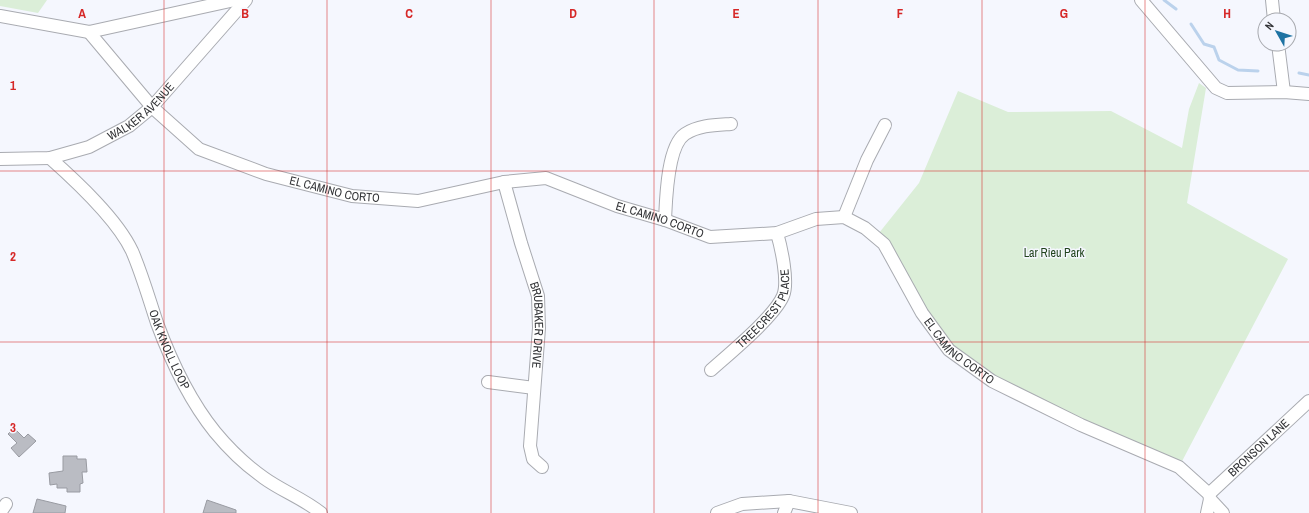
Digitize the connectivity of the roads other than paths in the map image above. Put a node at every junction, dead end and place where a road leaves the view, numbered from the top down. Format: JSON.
{"nodes":[{"id":1,"x":235,"y":0,"type":"edge"},
{"id":2,"x":246,"y":0,"type":"edge"},
{"id":3,"x":1142,"y":0,"type":"edge"},
{"id":4,"x":1272,"y":0,"type":"edge"},
{"id":5,"x":1273,"y":12,"type":"edge"},
{"id":6,"x":0,"y":16,"type":"edge"},
{"id":7,"x":89,"y":32,"type":"junction"},
{"id":8,"x":1279,"y":52,"type":"edge"},
{"id":9,"x":1284,"y":92,"type":"junction"},
{"id":10,"x":1309,"y":94,"type":"edge"},
{"id":11,"x":152,"y":107,"type":"junction"},
{"id":12,"x":731,"y":124,"type":"dead end"},
{"id":13,"x":884,"y":125,"type":"dead end"},
{"id":14,"x":50,"y":158,"type":"junction"},
{"id":15,"x":0,"y":159,"type":"edge"},
{"id":16,"x":504,"y":182,"type":"junction"},
{"id":17,"x":844,"y":217,"type":"junction"},
{"id":18,"x":665,"y":220,"type":"junction"},
{"id":19,"x":777,"y":233,"type":"junction"},
{"id":20,"x":711,"y":370,"type":"dead end"},
{"id":21,"x":488,"y":382,"type":"dead end"},
{"id":22,"x":534,"y":388,"type":"junction"},
{"id":23,"x":1309,"y":401,"type":"edge"},
{"id":24,"x":542,"y":467,"type":"dead end"},
{"id":25,"x":1210,"y":497,"type":"junction"},
{"id":26,"x":788,"y":501,"type":"junction"},
{"id":27,"x":321,"y":513,"type":"edge"},
{"id":28,"x":717,"y":513,"type":"edge"},
{"id":29,"x":784,"y":513,"type":"edge"},
{"id":30,"x":851,"y":513,"type":"edge"},
{"id":31,"x":1206,"y":513,"type":"edge"},
{"id":32,"x":1223,"y":513,"type":"edge"}],
"edges":[{"from":1,"to":7,"type":"street"},
{"from":2,"to":11,"type":"street","name":"WALKER AVENUE"},
{"from":3,"to":9,"type":"street"},
{"from":4,"to":5,"type":"street"},
{"from":6,"to":7,"type":"street"},
{"from":7,"to":11,"type":"street","name":"EL CAMINO CORTO"},
{"from":8,"to":9,"type":"street"},
{"from":9,"to":10,"type":"street"},
{"from":11,"to":14,"type":"street","name":"WALKER AVENUE"},
{"from":11,"to":16,"type":"street","name":"EL CAMINO CORTO"},
{"from":12,"to":18,"type":"street"},
{"from":13,"to":17,"type":"street"},
{"from":14,"to":15,"type":"street","name":"WALKER AVENUE"},
{"from":14,"to":27,"type":"street","name":"OAK KNOLL LOOP"},
{"from":16,"to":18,"type":"street","name":"EL CAMINO CORTO"},
{"from":16,"to":22,"type":"street","name":"BRUBAKER DRIVE"},
{"from":17,"to":19,"type":"street","name":"EL CAMINO CORTO"},
{"from":17,"to":25,"type":"street","name":"EL CAMINO CORTO"},
{"from":18,"to":19,"type":"street","name":"EL CAMINO CORTO"},
{"from":19,"to":20,"type":"street","name":"TREECREST PLACE"},
{"from":21,"to":22,"type":"street"},
{"from":22,"to":24,"type":"street","name":"BRUBAKER DRIVE"},
{"from":23,"to":25,"type":"street","name":"BRONSON LANE"},
{"from":25,"to":31,"type":"street"},
{"from":25,"to":32,"type":"street","name":"EL CAMINO CORTO"},
{"from":26,"to":28,"type":"street"},
{"from":26,"to":29,"type":"street"},
{"from":26,"to":30,"type":"street"}]}
